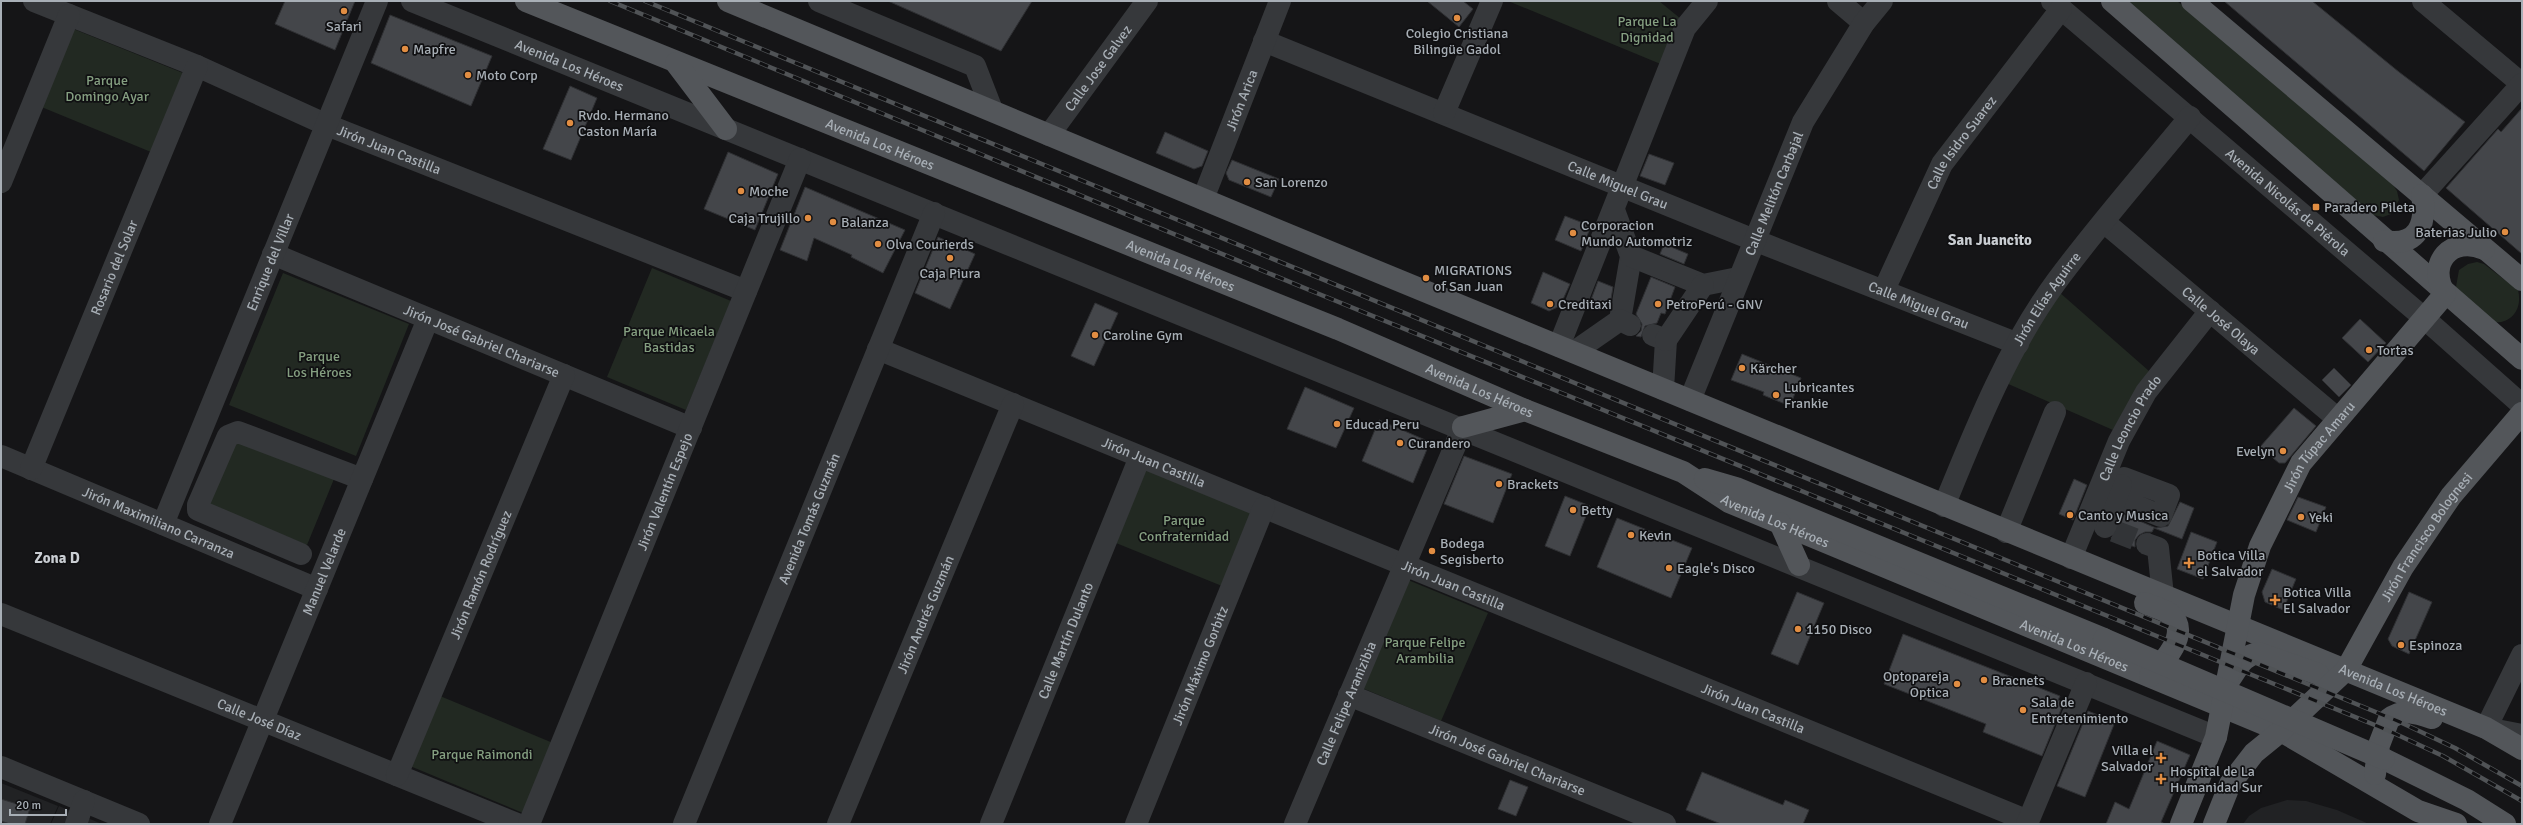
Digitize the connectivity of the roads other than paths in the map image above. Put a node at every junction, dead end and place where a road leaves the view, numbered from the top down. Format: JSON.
{"nodes":[{"id":1,"x":34,"y":1,"type":"edge"},
{"id":2,"x":377,"y":1,"type":"edge"},
{"id":3,"x":412,"y":1,"type":"edge"},
{"id":4,"x":526,"y":1,"type":"edge"},
{"id":5,"x":728,"y":1,"type":"edge"},
{"id":6,"x":819,"y":1,"type":"edge"},
{"id":7,"x":1147,"y":1,"type":"edge"},
{"id":8,"x":1280,"y":1,"type":"edge"},
{"id":9,"x":1492,"y":1,"type":"edge"},
{"id":10,"x":1707,"y":1,"type":"edge"},
{"id":11,"x":1838,"y":1,"type":"edge"},
{"id":12,"x":1882,"y":1,"type":"edge"},
{"id":13,"x":2112,"y":1,"type":"edge"},
{"id":14,"x":2192,"y":1,"type":"edge"},
{"id":15,"x":2423,"y":1,"type":"edge"},
{"id":16,"x":2057,"y":5,"type":"edge"},
{"id":17,"x":69,"y":15,"type":"junction"},
{"id":18,"x":1864,"y":23,"type":"junction"},
{"id":19,"x":1264,"y":40,"type":"junction"},
{"id":20,"x":675,"y":62,"type":"junction"},
{"id":21,"x":197,"y":66,"type":"junction"},
{"id":22,"x":2522,"y":84,"type":"edge"},
{"id":23,"x":992,"y":110,"type":"junction"},
{"id":24,"x":1444,"y":113,"type":"junction"},
{"id":25,"x":2190,"y":117,"type":"junction"},
{"id":26,"x":327,"y":124,"type":"junction"},
{"id":27,"x":726,"y":129,"type":"junction"},
{"id":28,"x":1049,"y":135,"type":"junction"},
{"id":29,"x":800,"y":159,"type":"junction"},
{"id":30,"x":1,"y":182,"type":"edge"},
{"id":31,"x":1624,"y":186,"type":"junction"},
{"id":32,"x":2422,"y":195,"type":"junction"},
{"id":33,"x":1203,"y":199,"type":"junction"},
{"id":34,"x":1614,"y":210,"type":"junction"},
{"id":35,"x":934,"y":214,"type":"junction"},
{"id":36,"x":2104,"y":222,"type":"junction"},
{"id":37,"x":1754,"y":240,"type":"junction"},
{"id":38,"x":2384,"y":241,"type":"junction"},
{"id":39,"x":2484,"y":249,"type":"junction"},
{"id":40,"x":273,"y":254,"type":"junction"},
{"id":41,"x":1631,"y":256,"type":"junction"},
{"id":42,"x":1738,"y":278,"type":"junction"},
{"id":43,"x":2522,"y":280,"type":"edge"},
{"id":44,"x":1703,"y":285,"type":"junction"},
{"id":45,"x":1884,"y":290,"type":"junction"},
{"id":46,"x":746,"y":291,"type":"junction"},
{"id":47,"x":2445,"y":294,"type":"junction"},
{"id":48,"x":2210,"y":311,"type":"junction"},
{"id":49,"x":2424,"y":318,"type":"junction"},
{"id":50,"x":428,"y":319,"type":"junction"},
{"id":51,"x":2018,"y":344,"type":"junction"},
{"id":52,"x":878,"y":349,"type":"junction"},
{"id":53,"x":1566,"y":349,"type":"junction"},
{"id":54,"x":2520,"y":357,"type":"edge"},
{"id":55,"x":564,"y":375,"type":"junction"},
{"id":56,"x":1664,"y":389,"type":"junction"},
{"id":57,"x":1690,"y":400,"type":"junction"},
{"id":58,"x":1013,"y":404,"type":"junction"},
{"id":59,"x":2522,"y":405,"type":"edge"},
{"id":60,"x":1525,"y":410,"type":"junction"},
{"id":61,"x":2055,"y":412,"type":"dead end"},
{"id":62,"x":2522,"y":413,"type":"edge"},
{"id":63,"x":2338,"y":419,"type":"junction"},
{"id":64,"x":1462,"y":427,"type":"junction"},
{"id":65,"x":691,"y":428,"type":"junction"},
{"id":66,"x":1,"y":456,"type":"edge"},
{"id":67,"x":1140,"y":456,"type":"junction"},
{"id":68,"x":2112,"y":457,"type":"junction"},
{"id":69,"x":31,"y":469,"type":"junction"},
{"id":70,"x":1683,"y":472,"type":"junction"},
{"id":71,"x":2124,"y":478,"type":"junction"},
{"id":72,"x":362,"y":479,"type":"junction"},
{"id":73,"x":2116,"y":498,"type":"junction"},
{"id":74,"x":1944,"y":506,"type":"junction"},
{"id":75,"x":1264,"y":507,"type":"junction"},
{"id":76,"x":1780,"y":523,"type":"junction"},
{"id":77,"x":163,"y":524,"type":"junction"},
{"id":78,"x":2006,"y":532,"type":"junction"},
{"id":79,"x":2147,"y":544,"type":"tunnel mouth"},
{"id":80,"x":301,"y":554,"type":"dead end"},
{"id":81,"x":2074,"y":559,"type":"junction"},
{"id":82,"x":1403,"y":564,"type":"junction"},
{"id":83,"x":1799,"y":565,"type":"junction"},
{"id":84,"x":317,"y":588,"type":"junction"},
{"id":85,"x":2163,"y":596,"type":"junction"},
{"id":86,"x":1,"y":614,"type":"edge"},
{"id":87,"x":2238,"y":626,"type":"junction"},
{"id":88,"x":2522,"y":655,"type":"edge"},
{"id":89,"x":2341,"y":668,"type":"junction"},
{"id":90,"x":2150,"y":676,"type":"junction"},
{"id":91,"x":2086,"y":683,"type":"junction"},
{"id":92,"x":2227,"y":683,"type":"junction"},
{"id":93,"x":1349,"y":696,"type":"junction"},
{"id":94,"x":2223,"y":706,"type":"junction"},
{"id":95,"x":262,"y":721,"type":"junction"},
{"id":96,"x":2481,"y":726,"type":"junction"},
{"id":97,"x":2281,"y":731,"type":"junction"},
{"id":98,"x":2522,"y":735,"type":"edge"},
{"id":99,"x":2216,"y":737,"type":"junction"},
{"id":100,"x":2522,"y":749,"type":"edge"},
{"id":101,"x":1,"y":767,"type":"edge"},
{"id":102,"x":397,"y":775,"type":"junction"},
{"id":103,"x":2373,"y":786,"type":"junction"},
{"id":104,"x":84,"y":801,"type":"junction"},
{"id":105,"x":2418,"y":811,"type":"junction"},
{"id":106,"x":1301,"y":822,"type":"edge"},
{"id":107,"x":2028,"y":822,"type":"edge"},
{"id":108,"x":76,"y":824,"type":"edge"},
{"id":109,"x":139,"y":824,"type":"edge"},
{"id":110,"x":220,"y":824,"type":"edge"},
{"id":111,"x":517,"y":824,"type":"edge"},
{"id":112,"x":529,"y":824,"type":"edge"},
{"id":113,"x":684,"y":824,"type":"edge"},
{"id":114,"x":838,"y":824,"type":"edge"},
{"id":115,"x":991,"y":824,"type":"edge"},
{"id":116,"x":1136,"y":824,"type":"edge"},
{"id":117,"x":1665,"y":824,"type":"edge"},
{"id":118,"x":2181,"y":824,"type":"edge"},
{"id":119,"x":2214,"y":824,"type":"edge"},
{"id":120,"x":2436,"y":824,"type":"edge"},
{"id":121,"x":2456,"y":824,"type":"edge"},
{"id":122,"x":2505,"y":824,"type":"edge"}],
"edges":[{"from":1,"to":17,"type":"street","name":"Jirón Juan Castilla"},
{"from":2,"to":26,"type":"street","name":"Enrique del Villar"},
{"from":3,"to":27,"type":"street","name":"Avenida Los Héroes"},
{"from":4,"to":20,"type":"main road","name":"Avenida Los Héroes"},
{"from":5,"to":23,"type":"main road","name":"Avenida Los Héroes"},
{"from":6,"to":23,"type":"street"},
{"from":7,"to":28,"type":"street","name":"Calle Jose Galvez"},
{"from":8,"to":19,"type":"street","name":"Jirón Arica"},
{"from":9,"to":24,"type":"street"},
{"from":10,"to":31,"type":"street"},
{"from":11,"to":18,"type":"street"},
{"from":12,"to":18,"type":"street","name":"Calle Melitón Carbajal"},
{"from":13,"to":38,"type":"main road"},
{"from":14,"to":32,"type":"main road"},
{"from":15,"to":22,"type":"street"},
{"from":16,"to":25,"type":"street","name":"Avenida Nicolás de Piérola"},
{"from":16,"to":45,"type":"street","name":"Calle Isidro Suarez"},
{"from":17,"to":21,"type":"street","name":"Jirón Juan Castilla"},
{"from":17,"to":30,"type":"street"},
{"from":18,"to":37,"type":"street","name":"Calle Melitón Carbajal"},
{"from":19,"to":24,"type":"street","name":"Calle Miguel Grau"},
{"from":19,"to":33,"type":"street","name":"Jirón Arica"},
{"from":20,"to":27,"type":"main road"},
{"from":20,"to":60,"type":"main road","name":"Avenida Los Héroes"},
{"from":21,"to":26,"type":"street","name":"Jirón Juan Castilla"},
{"from":21,"to":69,"type":"street","name":"Rosario del Solar"},
{"from":22,"to":32,"type":"street"},
{"from":23,"to":28,"type":"main road","name":"Avenida Los Héroes"},
{"from":24,"to":31,"type":"street","name":"Calle Miguel Grau"},
{"from":25,"to":36,"type":"street","name":"Jirón Elías Aguirre"},
{"from":25,"to":49,"type":"street","name":"Avenida Nicolás de Piérola"},
{"from":26,"to":40,"type":"street","name":"Enrique del Villar"},
{"from":26,"to":46,"type":"street","name":"Jirón Juan Castilla"},
{"from":27,"to":29,"type":"street","name":"Avenida Los Héroes"},
{"from":28,"to":33,"type":"main road","name":"Avenida Los Héroes"},
{"from":29,"to":35,"type":"street","name":"Avenida Los Héroes"},
{"from":29,"to":46,"type":"street","name":"Jirón Valentín Espejo"},
{"from":31,"to":34,"type":"street"},
{"from":31,"to":37,"type":"street","name":"Calle Miguel Grau"},
{"from":32,"to":38,"type":"main road"},
{"from":32,"to":39,"type":"main road"},
{"from":33,"to":53,"type":"main road","name":"Avenida Los Héroes"},
{"from":34,"to":41,"type":"street"},
{"from":34,"to":53,"type":"street"},
{"from":35,"to":52,"type":"street","name":"Avenida Tomás Guzmán"},
{"from":35,"to":64,"type":"street","name":"Avenida Los Héroes"},
{"from":36,"to":48,"type":"street","name":"Calle José Olaya"},
{"from":36,"to":51,"type":"street","name":"Jirón Elías Aguirre"},
{"from":37,"to":42,"type":"street","name":"Calle Melitón Carbajal"},
{"from":37,"to":45,"type":"street","name":"Calle Miguel Grau"},
{"from":38,"to":47,"type":"main road"},
{"from":39,"to":43,"type":"main road"},
{"from":39,"to":47,"type":"main road"},
{"from":40,"to":50,"type":"street","name":"Jirón José Gabriel Chariarse"},
{"from":40,"to":77,"type":"street","name":"Enrique del Villar"},
{"from":41,"to":44,"type":"street"},
{"from":41,"to":53,"type":"street"},
{"from":42,"to":44,"type":"street"},
{"from":42,"to":57,"type":"street","name":"Calle Melitón Carbajal"},
{"from":44,"to":56,"type":"street"},
{"from":45,"to":51,"type":"street","name":"Calle Miguel Grau"},
{"from":46,"to":65,"type":"street","name":"Jirón Valentín Espejo"},
{"from":47,"to":49,"type":"main road","name":"Jirón Túpac Amaru"},
{"from":47,"to":54,"type":"main road"},
{"from":48,"to":63,"type":"street","name":"Calle José Olaya"},
{"from":48,"to":68,"type":"street","name":"Calle Leoncio Prado"},
{"from":49,"to":59,"type":"street","name":"Avenida Nicolás de Piérola"},
{"from":49,"to":63,"type":"main road","name":"Jirón Túpac Amaru"},
{"from":50,"to":55,"type":"street","name":"Jirón José Gabriel Chariarse"},
{"from":50,"to":72,"type":"street","name":"Manuel Velarde"},
{"from":51,"to":74,"type":"street","name":"Jirón Elías Aguirre"},
{"from":52,"to":58,"type":"street","name":"Jirón Juan Castilla"},
{"from":52,"to":113,"type":"street","name":"Avenida Tomás Guzmán"},
{"from":53,"to":56,"type":"main road","name":"Avenida Los Héroes"},
{"from":55,"to":65,"type":"street","name":"Jirón José Gabriel Chariarse"},
{"from":55,"to":102,"type":"street","name":"Jirón Ramón Rodríguez"},
{"from":56,"to":57,"type":"main road","name":"Avenida Los Héroes"},
{"from":57,"to":74,"type":"main road","name":"Avenida Los Héroes"},
{"from":58,"to":67,"type":"street","name":"Jirón Juan Castilla"},
{"from":58,"to":114,"type":"street","name":"Jirón Andrés Guzmán"},
{"from":60,"to":64,"type":"main road"},
{"from":60,"to":70,"type":"main road","name":"Avenida Los Héroes"},
{"from":61,"to":78,"type":"street"},
{"from":62,"to":89,"type":"main road","name":"Jirón Francisco Bolognesi"},
{"from":63,"to":87,"type":"main road","name":"Jirón Túpac Amaru"},
{"from":64,"to":82,"type":"street","name":"Calle Felipe Aranizibia"},
{"from":64,"to":83,"type":"street","name":"Avenida Los Héroes"},
{"from":65,"to":112,"type":"street","name":"Jirón Valentín Espejo"},
{"from":66,"to":69,"type":"street","name":"Jirón Maximiliano Carranza"},
{"from":67,"to":75,"type":"street","name":"Jirón Juan Castilla"},
{"from":67,"to":115,"type":"street","name":"Calle Martín Dulanto"},
{"from":68,"to":71,"type":"street"},
{"from":68,"to":81,"type":"street","name":"Calle Leoncio Prado"},
{"from":69,"to":77,"type":"street","name":"Jirón Maximiliano Carranza"},
{"from":70,"to":76,"type":"main road","name":"Avenida Los Héroes"},
{"from":70,"to":122,"type":"main road","bridge":true},
{"from":71,"to":73,"type":"street"},
{"from":71,"to":73,"type":"street"},
{"from":72,"to":80,"type":"street"},
{"from":72,"to":84,"type":"street","name":"Manuel Velarde"},
{"from":73,"to":81,"type":"street"},
{"from":74,"to":78,"type":"main road","name":"Avenida Los Héroes"},
{"from":75,"to":82,"type":"street","name":"Jirón Juan Castilla"},
{"from":75,"to":116,"type":"street","name":"Jirón Máximo Gorbitz"},
{"from":76,"to":83,"type":"main road"},
{"from":76,"to":90,"type":"main road","name":"Avenida Los Héroes"},
{"from":77,"to":84,"type":"street","name":"Jirón Maximiliano Carranza"},
{"from":78,"to":81,"type":"main road","name":"Avenida Los Héroes"},
{"from":79,"to":85,"type":"street"},
{"from":81,"to":85,"type":"main road","name":"Avenida Los Héroes"},
{"from":81,"to":90,"type":"main road"},
{"from":82,"to":93,"type":"street","name":"Calle Felipe Aranizibia"},
{"from":82,"to":107,"type":"street","name":"Jirón Juan Castilla"},
{"from":83,"to":91,"type":"street","name":"Avenida Los Héroes"},
{"from":84,"to":95,"type":"street","name":"Manuel Velarde"},
{"from":85,"to":87,"type":"main road","name":"Avenida Los Héroes"},
{"from":86,"to":95,"type":"street","name":"Calle José Díaz"},
{"from":87,"to":89,"type":"main road","name":"Avenida Los Héroes"},
{"from":87,"to":92,"type":"main road","name":"Jirón Túpac Amaru"},
{"from":88,"to":96,"type":"street"},
{"from":89,"to":92,"type":"main road"},
{"from":89,"to":96,"type":"main road","name":"Avenida Los Héroes"},
{"from":89,"to":97,"type":"main road","name":"Jirón Francisco Bolognesi"},
{"from":90,"to":94,"type":"main road","name":"Avenida Los Héroes"},
{"from":91,"to":99,"type":"street","name":"Avenida Los Héroes"},
{"from":91,"to":107,"type":"street"},
{"from":92,"to":94,"type":"main road","name":"Jirón Túpac Amaru"},
{"from":93,"to":106,"type":"street","name":"Calle Felipe Aranizibia"},
{"from":93,"to":117,"type":"street","name":"Jirón José Gabriel Chariarse"},
{"from":94,"to":97,"type":"main road","name":"Avenida Los Héroes"},
{"from":94,"to":99,"type":"main road","name":"Jirón Túpac Amaru"},
{"from":95,"to":102,"type":"street","name":"Calle José Díaz"},
{"from":95,"to":110,"type":"street","name":"Manuel Velarde"},
{"from":96,"to":98,"type":"street","name":"Avenida Los Héroes"},
{"from":96,"to":100,"type":"main road","name":"Avenida Los Héroes"},
{"from":96,"to":103,"type":"main road"},
{"from":97,"to":103,"type":"main road","name":"Avenida Los Héroes"},
{"from":97,"to":119,"type":"main road","name":"Jirón Francisco Bolognesi"},
{"from":99,"to":118,"type":"main road","name":"Jirón Túpac Amaru"},
{"from":101,"to":104,"type":"street"},
{"from":102,"to":111,"type":"street","name":"Calle José Díaz"},
{"from":103,"to":105,"type":"main road","name":"Avenida Los Héroes"},
{"from":104,"to":108,"type":"street"},
{"from":104,"to":109,"type":"street"},
{"from":105,"to":120,"type":"street","name":"Avenida Los Héroes"},
{"from":105,"to":121,"type":"main road","name":"Avenida Los Héroes"}]}
